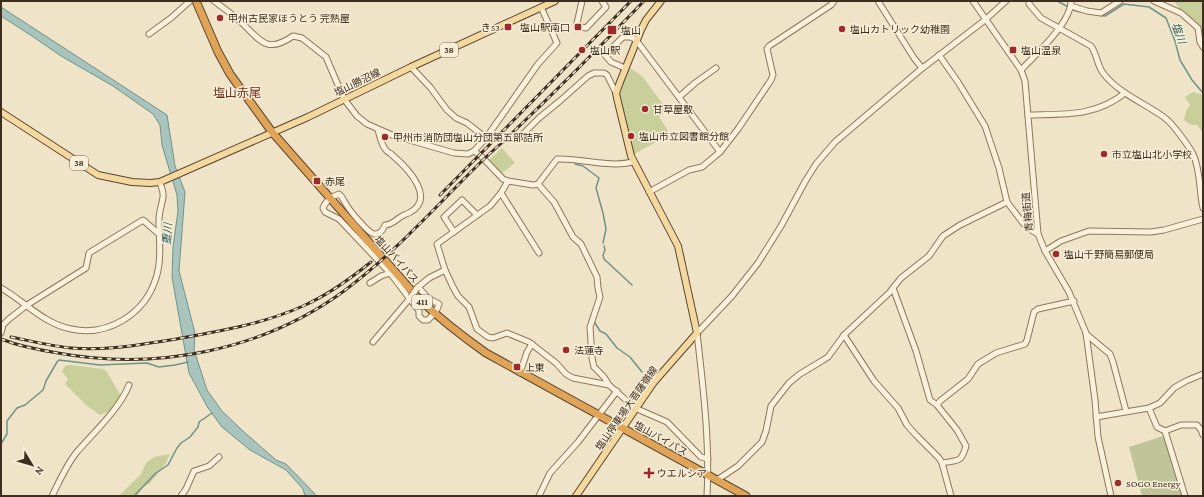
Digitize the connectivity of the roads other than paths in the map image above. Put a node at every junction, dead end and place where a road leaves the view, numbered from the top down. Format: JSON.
{"nodes":[{"id":1,"x":190,"y":1,"type":"edge"},
{"id":2,"x":196,"y":1,"type":"edge"},
{"id":3,"x":214,"y":1,"type":"edge"},
{"id":4,"x":555,"y":1,"type":"edge"},
{"id":5,"x":582,"y":1,"type":"edge"},
{"id":6,"x":602,"y":1,"type":"edge"},
{"id":7,"x":661,"y":1,"type":"edge"},
{"id":8,"x":834,"y":1,"type":"edge"},
{"id":9,"x":878,"y":1,"type":"edge"},
{"id":10,"x":972,"y":1,"type":"edge"},
{"id":11,"x":1006,"y":1,"type":"edge"},
{"id":12,"x":1029,"y":1,"type":"edge"},
{"id":13,"x":1120,"y":1,"type":"edge"},
{"id":14,"x":1154,"y":1,"type":"edge"},
{"id":15,"x":1071,"y":5,"type":"edge"},
{"id":16,"x":541,"y":8,"type":"junction"},
{"id":17,"x":985,"y":20,"type":"junction"},
{"id":18,"x":1060,"y":28,"type":"junction"},
{"id":19,"x":148,"y":34,"type":"dead end"},
{"id":20,"x":636,"y":40,"type":"junction"},
{"id":21,"x":1203,"y":47,"type":"edge"},
{"id":22,"x":939,"y":55,"type":"junction"},
{"id":23,"x":412,"y":67,"type":"junction"},
{"id":24,"x":625,"y":68,"type":"junction"},
{"id":25,"x":716,"y":68,"type":"dead end"},
{"id":26,"x":922,"y":68,"type":"junction"},
{"id":27,"x":1021,"y":70,"type":"junction"},
{"id":28,"x":616,"y":93,"type":"junction"},
{"id":29,"x":1125,"y":93,"type":"junction"},
{"id":30,"x":679,"y":97,"type":"junction"},
{"id":31,"x":344,"y":99,"type":"junction"},
{"id":32,"x":1,"y":112,"type":"edge"},
{"id":33,"x":1028,"y":115,"type":"junction"},
{"id":34,"x":378,"y":130,"type":"junction"},
{"id":35,"x":272,"y":132,"type":"junction"},
{"id":36,"x":522,"y":135,"type":"dead end"},
{"id":37,"x":486,"y":138,"type":"junction"},
{"id":38,"x":474,"y":151,"type":"junction"},
{"id":39,"x":720,"y":152,"type":"junction"},
{"id":40,"x":634,"y":162,"type":"junction"},
{"id":41,"x":508,"y":181,"type":"junction"},
{"id":42,"x":160,"y":182,"type":"junction"},
{"id":43,"x":538,"y":184,"type":"junction"},
{"id":44,"x":649,"y":192,"type":"junction"},
{"id":45,"x":501,"y":194,"type":"junction"},
{"id":46,"x":330,"y":199,"type":"junction"},
{"id":47,"x":1007,"y":202,"type":"junction"},
{"id":48,"x":1203,"y":208,"type":"edge"},
{"id":49,"x":477,"y":215,"type":"junction"},
{"id":50,"x":1203,"y":219,"type":"edge"},
{"id":51,"x":454,"y":232,"type":"junction"},
{"id":52,"x":159,"y":234,"type":"junction"},
{"id":53,"x":1038,"y":234,"type":"junction"},
{"id":54,"x":1044,"y":252,"type":"junction"},
{"id":55,"x":539,"y":253,"type":"dead end"},
{"id":56,"x":445,"y":270,"type":"junction"},
{"id":57,"x":390,"y":273,"type":"junction"},
{"id":58,"x":370,"y":283,"type":"dead end"},
{"id":59,"x":417,"y":287,"type":"junction"},
{"id":60,"x":1,"y":288,"type":"edge"},
{"id":61,"x":893,"y":288,"type":"junction"},
{"id":62,"x":410,"y":298,"type":"junction"},
{"id":63,"x":1074,"y":301,"type":"junction"},
{"id":64,"x":27,"y":305,"type":"junction"},
{"id":65,"x":434,"y":314,"type":"junction"},
{"id":66,"x":1,"y":332,"type":"edge"},
{"id":67,"x":697,"y":333,"type":"junction"},
{"id":68,"x":1086,"y":333,"type":"junction"},
{"id":69,"x":844,"y":335,"type":"junction"},
{"id":70,"x":373,"y":342,"type":"dead end"},
{"id":71,"x":532,"y":344,"type":"junction"},
{"id":72,"x":520,"y":373,"type":"junction"},
{"id":73,"x":1203,"y":374,"type":"edge"},
{"id":74,"x":609,"y":384,"type":"junction"},
{"id":75,"x":128,"y":385,"type":"dead end"},
{"id":76,"x":617,"y":391,"type":"junction"},
{"id":77,"x":937,"y":405,"type":"junction"},
{"id":78,"x":635,"y":408,"type":"junction"},
{"id":79,"x":1149,"y":408,"type":"junction"},
{"id":80,"x":1126,"y":411,"type":"junction"},
{"id":81,"x":599,"y":416,"type":"junction"},
{"id":82,"x":1096,"y":417,"type":"junction"},
{"id":83,"x":622,"y":428,"type":"junction"},
{"id":84,"x":1165,"y":431,"type":"junction"},
{"id":85,"x":1203,"y":435,"type":"edge"},
{"id":86,"x":219,"y":457,"type":"dead end"},
{"id":87,"x":708,"y":459,"type":"junction"},
{"id":88,"x":942,"y":463,"type":"junction"},
{"id":89,"x":708,"y":475,"type":"junction"},
{"id":90,"x":717,"y":480,"type":"junction"},
{"id":91,"x":52,"y":496,"type":"edge"},
{"id":92,"x":181,"y":496,"type":"edge"},
{"id":93,"x":539,"y":496,"type":"edge"},
{"id":94,"x":576,"y":496,"type":"edge"},
{"id":95,"x":707,"y":496,"type":"edge"},
{"id":96,"x":746,"y":496,"type":"edge"},
{"id":97,"x":951,"y":496,"type":"edge"},
{"id":98,"x":1110,"y":496,"type":"edge"},
{"id":99,"x":1185,"y":496,"type":"edge"}],
"edges":[{"from":1,"to":19,"type":"street"},
{"from":2,"to":35,"type":"highway","name":"塩山バイパス","number":"411"},
{"from":3,"to":31,"type":"street"},
{"from":4,"to":16,"type":"main road","name":"塩山勝沼線","number":"38"},
{"from":5,"to":6,"type":"street"},
{"from":7,"to":20,"type":"main road"},
{"from":8,"to":39,"type":"street"},
{"from":9,"to":26,"type":"street"},
{"from":10,"to":17,"type":"street","name":"青梅街道"},
{"from":11,"to":17,"type":"street"},
{"from":12,"to":18,"type":"street"},
{"from":13,"to":15,"type":"street"},
{"from":14,"to":21,"type":"street"},
{"from":15,"to":18,"type":"street"},
{"from":16,"to":23,"type":"main road","name":"塩山勝沼線","number":"38"},
{"from":16,"to":37,"type":"street"},
{"from":17,"to":22,"type":"street"},
{"from":17,"to":27,"type":"street","name":"青梅街道"},
{"from":18,"to":27,"type":"street"},
{"from":18,"to":29,"type":"street"},
{"from":20,"to":24,"type":"main road"},
{"from":20,"to":24,"type":"street"},
{"from":20,"to":30,"type":"street"},
{"from":22,"to":26,"type":"street"},
{"from":22,"to":47,"type":"street"},
{"from":23,"to":31,"type":"main road","name":"塩山勝沼線","number":"38"},
{"from":23,"to":37,"type":"street"},
{"from":24,"to":28,"type":"main road"},
{"from":25,"to":30,"type":"street"},
{"from":26,"to":67,"type":"street"},
{"from":27,"to":33,"type":"street","name":"青梅街道"},
{"from":28,"to":36,"type":"street"},
{"from":28,"to":40,"type":"main road"},
{"from":29,"to":33,"type":"street"},
{"from":29,"to":48,"type":"street"},
{"from":30,"to":39,"type":"street"},
{"from":31,"to":34,"type":"street"},
{"from":31,"to":35,"type":"main road","name":"塩山勝沼線","number":"38"},
{"from":32,"to":42,"type":"main road","number":"38"},
{"from":33,"to":53,"type":"street","name":"青梅街道"},
{"from":34,"to":38,"type":"street"},
{"from":34,"to":46,"type":"street"},
{"from":35,"to":42,"type":"main road","name":"塩山勝沼線","number":"38"},
{"from":35,"to":46,"type":"highway","name":"塩山バイパス","number":"411"},
{"from":37,"to":38,"type":"street"},
{"from":38,"to":41,"type":"street"},
{"from":39,"to":44,"type":"street"},
{"from":40,"to":43,"type":"street"},
{"from":40,"to":44,"type":"main road"},
{"from":41,"to":43,"type":"street"},
{"from":41,"to":45,"type":"street"},
{"from":42,"to":52,"type":"street"},
{"from":43,"to":74,"type":"street"},
{"from":44,"to":67,"type":"main road"},
{"from":45,"to":49,"type":"street"},
{"from":45,"to":55,"type":"street"},
{"from":46,"to":57,"type":"street"},
{"from":46,"to":65,"type":"highway","name":"塩山バイパス","number":"411"},
{"from":47,"to":53,"type":"street"},
{"from":47,"to":61,"type":"street"},
{"from":49,"to":51,"type":"street"},
{"from":49,"to":51,"type":"street"},
{"from":50,"to":54,"type":"street"},
{"from":51,"to":56,"type":"street"},
{"from":52,"to":64,"type":"street"},
{"from":52,"to":64,"type":"street"},
{"from":53,"to":54,"type":"street","name":"青梅街道"},
{"from":54,"to":63,"type":"street","name":"青梅街道"},
{"from":56,"to":59,"type":"street"},
{"from":56,"to":71,"type":"street"},
{"from":57,"to":58,"type":"street"},
{"from":57,"to":62,"type":"street"},
{"from":59,"to":62,"type":"street","bridge":true},
{"from":59,"to":65,"type":"street"},
{"from":60,"to":64,"type":"street"},
{"from":61,"to":69,"type":"street"},
{"from":61,"to":77,"type":"street"},
{"from":62,"to":65,"type":"street"},
{"from":62,"to":70,"type":"street"},
{"from":63,"to":68,"type":"street","name":"青梅街道"},
{"from":63,"to":77,"type":"street"},
{"from":64,"to":66,"type":"street"},
{"from":65,"to":72,"type":"highway","name":"塩山バイパス","number":"411"},
{"from":67,"to":78,"type":"main road","name":"塩山停車場大菩薩嶺線"},
{"from":67,"to":87,"type":"street"},
{"from":68,"to":80,"type":"street"},
{"from":68,"to":82,"type":"street","name":"青梅街道"},
{"from":69,"to":88,"type":"street"},
{"from":69,"to":90,"type":"street"},
{"from":71,"to":72,"type":"street"},
{"from":71,"to":74,"type":"street"},
{"from":72,"to":81,"type":"highway","name":"塩山バイパス","number":"411"},
{"from":73,"to":79,"type":"street"},
{"from":74,"to":76,"type":"street"},
{"from":75,"to":91,"type":"street"},
{"from":76,"to":78,"type":"street"},
{"from":76,"to":81,"type":"street"},
{"from":77,"to":88,"type":"street"},
{"from":78,"to":83,"type":"main road","name":"塩山停車場大菩薩嶺線"},
{"from":78,"to":87,"type":"street"},
{"from":79,"to":80,"type":"street"},
{"from":79,"to":84,"type":"street"},
{"from":80,"to":82,"type":"street"},
{"from":81,"to":83,"type":"highway","name":"塩山バイパス","number":"411"},
{"from":81,"to":93,"type":"street"},
{"from":82,"to":98,"type":"street","name":"青梅街道"},
{"from":83,"to":89,"type":"highway","name":"塩山バイパス","number":"411"},
{"from":83,"to":94,"type":"main road","name":"塩山停車場大菩薩嶺線"},
{"from":84,"to":85,"type":"street"},
{"from":84,"to":99,"type":"street"},
{"from":86,"to":92,"type":"street"},
{"from":87,"to":89,"type":"street"},
{"from":88,"to":97,"type":"street"},
{"from":89,"to":90,"type":"highway","name":"塩山バイパス","number":"411"},
{"from":89,"to":95,"type":"street"},
{"from":90,"to":96,"type":"highway","name":"塩山バイパス","number":"411"}]}
